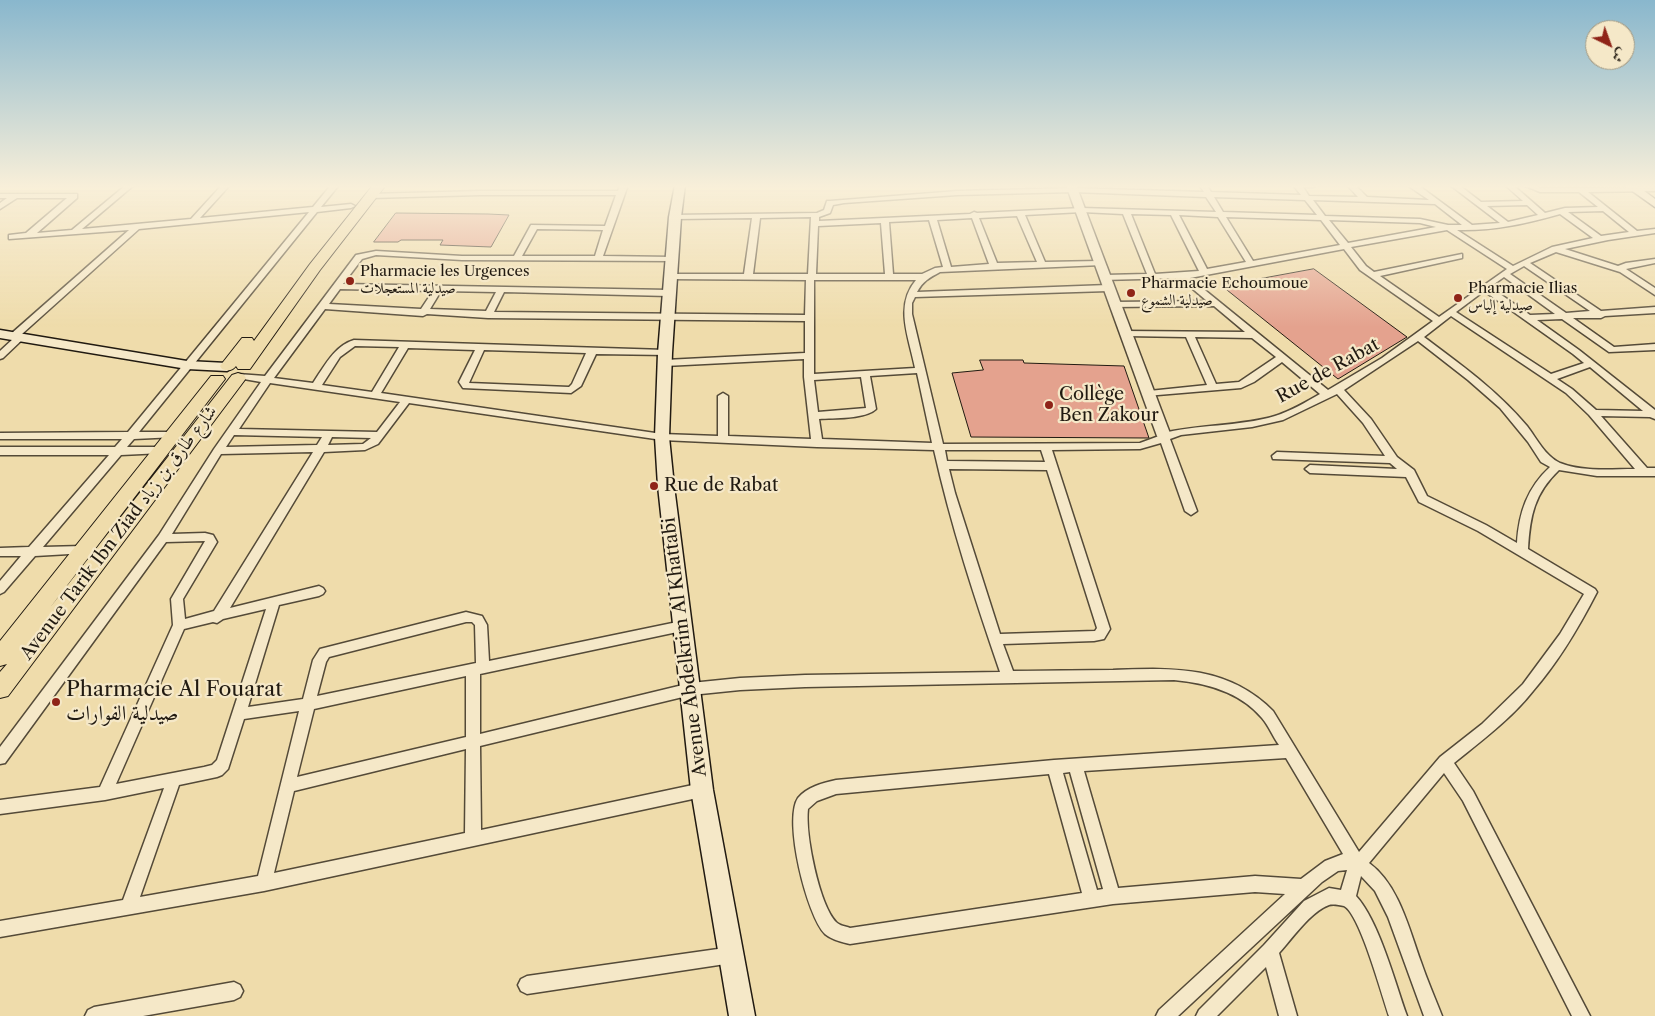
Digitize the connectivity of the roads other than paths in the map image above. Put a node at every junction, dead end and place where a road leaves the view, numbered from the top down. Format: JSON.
{"nodes":[{"id":1,"x":32,"y":232,"type":"edge"},
{"id":2,"x":69,"y":232,"type":"edge"},
{"id":3,"x":131,"y":232,"type":"edge"},
{"id":4,"x":296,"y":232,"type":"edge"},
{"id":5,"x":332,"y":232,"type":"edge"},
{"id":6,"x":339,"y":232,"type":"edge"},
{"id":7,"x":531,"y":232,"type":"edge"},
{"id":8,"x":607,"y":232,"type":"edge"},
{"id":9,"x":674,"y":232,"type":"edge"},
{"id":10,"x":754,"y":232,"type":"edge"},
{"id":11,"x":814,"y":232,"type":"edge"},
{"id":12,"x":886,"y":232,"type":"edge"},
{"id":13,"x":937,"y":232,"type":"edge"},
{"id":14,"x":981,"y":232,"type":"edge"},
{"id":15,"x":1028,"y":232,"type":"edge"},
{"id":16,"x":1089,"y":232,"type":"edge"},
{"id":17,"x":1134,"y":232,"type":"edge"},
{"id":18,"x":1184,"y":232,"type":"edge"},
{"id":19,"x":1232,"y":232,"type":"edge"},
{"id":20,"x":1335,"y":232,"type":"edge"},
{"id":21,"x":1419,"y":232,"type":"edge"},
{"id":22,"x":1455,"y":232,"type":"edge"},
{"id":23,"x":1591,"y":232,"type":"edge"},
{"id":24,"x":1646,"y":232,"type":"edge"},
{"id":25,"x":1635,"y":234,"type":"joint"},
{"id":26,"x":28,"y":236,"type":"junction"},
{"id":27,"x":12,"y":237,"type":"dead end"},
{"id":28,"x":1600,"y":239,"type":"junction"},
{"id":29,"x":1346,"y":246,"type":"junction"},
{"id":30,"x":1555,"y":249,"type":"junction"},
{"id":31,"x":1458,"y":256,"type":"dead end"},
{"id":32,"x":517,"y":258,"type":"junction"},
{"id":33,"x":598,"y":259,"type":"junction"},
{"id":34,"x":1655,"y":261,"type":"edge"},
{"id":35,"x":1099,"y":263,"type":"junction"},
{"id":36,"x":1524,"y":263,"type":"junction"},
{"id":37,"x":1251,"y":264,"type":"junction"},
{"id":38,"x":1042,"y":265,"type":"junction"},
{"id":39,"x":994,"y":266,"type":"junction"},
{"id":40,"x":947,"y":268,"type":"junction"},
{"id":41,"x":1622,"y":270,"type":"junction"},
{"id":42,"x":1204,"y":272,"type":"junction"},
{"id":43,"x":1509,"y":272,"type":"junction"},
{"id":44,"x":1372,"y":275,"type":"junction"},
{"id":45,"x":1183,"y":276,"type":"junction"},
{"id":46,"x":671,"y":277,"type":"junction"},
{"id":47,"x":748,"y":277,"type":"junction"},
{"id":48,"x":811,"y":277,"type":"junction"},
{"id":49,"x":889,"y":277,"type":"junction"},
{"id":50,"x":923,"y":277,"type":"junction"},
{"id":51,"x":1152,"y":277,"type":"junction"},
{"id":52,"x":1107,"y":283,"type":"junction"},
{"id":53,"x":338,"y":286,"type":"junction"},
{"id":54,"x":1485,"y":288,"type":"junction"},
{"id":55,"x":438,"y":289,"type":"junction"},
{"id":56,"x":501,"y":290,"type":"junction"},
{"id":57,"x":1655,"y":292,"type":"edge"},
{"id":58,"x":911,"y":295,"type":"junction"},
{"id":59,"x":1216,"y":303,"type":"junction"},
{"id":60,"x":1114,"y":305,"type":"junction"},
{"id":61,"x":322,"y":306,"type":"junction"},
{"id":62,"x":1655,"y":310,"type":"edge"},
{"id":63,"x":1451,"y":312,"type":"junction"},
{"id":64,"x":423,"y":313,"type":"junction"},
{"id":65,"x":488,"y":315,"type":"junction"},
{"id":66,"x":1601,"y":315,"type":"junction"},
{"id":67,"x":669,"y":318,"type":"junction"},
{"id":68,"x":809,"y":318,"type":"junction"},
{"id":69,"x":1530,"y":318,"type":"junction"},
{"id":70,"x":1566,"y":318,"type":"junction"},
{"id":71,"x":1439,"y":321,"type":"junction"},
{"id":72,"x":1126,"y":333,"type":"junction"},
{"id":73,"x":0,"y":334,"type":"edge"},
{"id":74,"x":1189,"y":334,"type":"junction"},
{"id":75,"x":1254,"y":335,"type":"junction"},
{"id":76,"x":18,"y":336,"type":"junction"},
{"id":77,"x":1418,"y":337,"type":"junction"},
{"id":78,"x":406,"y":345,"type":"junction"},
{"id":79,"x":481,"y":347,"type":"junction"},
{"id":80,"x":1655,"y":347,"type":"edge"},
{"id":81,"x":592,"y":351,"type":"junction"},
{"id":82,"x":0,"y":356,"type":"edge"},
{"id":83,"x":808,"y":356,"type":"junction"},
{"id":84,"x":665,"y":358,"type":"junction"},
{"id":85,"x":1281,"y":358,"type":"junction"},
{"id":86,"x":1592,"y":364,"type":"junction"},
{"id":87,"x":189,"y":366,"type":"junction"},
{"id":88,"x":922,"y":370,"type":"junction"},
{"id":89,"x":230,"y":373,"type":"junction"},
{"id":90,"x":865,"y":374,"type":"junction"},
{"id":91,"x":809,"y":377,"type":"junction"},
{"id":92,"x":1549,"y":378,"type":"junction"},
{"id":93,"x":267,"y":380,"type":"junction"},
{"id":94,"x":316,"y":388,"type":"junction"},
{"id":95,"x":1213,"y":388,"type":"junction"},
{"id":96,"x":1337,"y":388,"type":"junction"},
{"id":97,"x":1149,"y":394,"type":"junction"},
{"id":98,"x":1326,"y":394,"type":"junction"},
{"id":99,"x":374,"y":396,"type":"junction"},
{"id":100,"x":723,"y":396,"type":"dead end"},
{"id":101,"x":406,"y":401,"type":"junction"},
{"id":102,"x":1593,"y":413,"type":"junction"},
{"id":103,"x":1654,"y":415,"type":"edge"},
{"id":104,"x":814,"y":416,"type":"junction"},
{"id":105,"x":232,"y":432,"type":"junction"},
{"id":106,"x":329,"y":434,"type":"junction"},
{"id":107,"x":130,"y":435,"type":"junction"},
{"id":108,"x":172,"y":435,"type":"junction"},
{"id":109,"x":379,"y":435,"type":"junction"},
{"id":110,"x":0,"y":436,"type":"edge"},
{"id":111,"x":1164,"y":436,"type":"junction"},
{"id":112,"x":662,"y":437,"type":"junction"},
{"id":113,"x":723,"y":439,"type":"junction"},
{"id":114,"x":816,"y":444,"type":"junction"},
{"id":115,"x":1046,"y":446,"type":"junction"},
{"id":116,"x":940,"y":447,"type":"junction"},
{"id":117,"x":320,"y":448,"type":"junction"},
{"id":118,"x":218,"y":450,"type":"junction"},
{"id":119,"x":0,"y":451,"type":"edge"},
{"id":120,"x":118,"y":451,"type":"junction"},
{"id":121,"x":159,"y":451,"type":"junction"},
{"id":122,"x":1277,"y":456,"type":"dead end"},
{"id":123,"x":1393,"y":460,"type":"junction"},
{"id":124,"x":944,"y":465,"type":"junction"},
{"id":125,"x":1052,"y":466,"type":"junction"},
{"id":126,"x":1556,"y":467,"type":"junction"},
{"id":127,"x":1310,"y":469,"type":"dead end"},
{"id":128,"x":1410,"y":472,"type":"junction"},
{"id":129,"x":1650,"y":472,"type":"edge"},
{"id":130,"x":1191,"y":511,"type":"dead end"},
{"id":131,"x":163,"y":538,"type":"junction"},
{"id":132,"x":83,"y":550,"type":"junction"},
{"id":133,"x":1522,"y":550,"type":"junction"},
{"id":134,"x":34,"y":551,"type":"junction"},
{"id":135,"x":0,"y":552,"type":"edge"},
{"id":136,"x":0,"y":589,"type":"edge"},
{"id":137,"x":319,"y":591,"type":"dead end"},
{"id":138,"x":274,"y":604,"type":"junction"},
{"id":139,"x":217,"y":618,"type":"junction"},
{"id":140,"x":179,"y":625,"type":"junction"},
{"id":141,"x":682,"y":626,"type":"junction"},
{"id":142,"x":995,"y":639,"type":"junction"},
{"id":143,"x":0,"y":657,"type":"edge"},
{"id":144,"x":478,"y":669,"type":"junction"},
{"id":145,"x":1009,"y":678,"type":"junction"},
{"id":146,"x":0,"y":689,"type":"edge"},
{"id":147,"x":691,"y":689,"type":"junction"},
{"id":148,"x":308,"y":704,"type":"junction"},
{"id":149,"x":239,"y":714,"type":"junction"},
{"id":150,"x":472,"y":743,"type":"junction"},
{"id":151,"x":1289,"y":751,"type":"junction"},
{"id":152,"x":0,"y":758,"type":"edge"},
{"id":153,"x":1445,"y":762,"type":"junction"},
{"id":154,"x":1075,"y":766,"type":"junction"},
{"id":155,"x":1054,"y":767,"type":"junction"},
{"id":156,"x":174,"y":780,"type":"junction"},
{"id":157,"x":288,"y":786,"type":"junction"},
{"id":158,"x":702,"y":790,"type":"junction"},
{"id":159,"x":105,"y":793,"type":"junction"},
{"id":160,"x":0,"y":807,"type":"edge"},
{"id":161,"x":473,"y":838,"type":"junction"},
{"id":162,"x":1358,"y":865,"type":"junction"},
{"id":163,"x":264,"y":883,"type":"junction"},
{"id":164,"x":1306,"y":887,"type":"junction"},
{"id":165,"x":1113,"y":896,"type":"junction"},
{"id":166,"x":1091,"y":898,"type":"junction"},
{"id":167,"x":1348,"y":899,"type":"junction"},
{"id":168,"x":128,"y":907,"type":"junction"},
{"id":169,"x":0,"y":929,"type":"edge"},
{"id":170,"x":1270,"y":951,"type":"junction"},
{"id":171,"x":732,"y":955,"type":"junction"},
{"id":172,"x":527,"y":985,"type":"dead end"},
{"id":173,"x":234,"y":991,"type":"dead end"},
{"id":174,"x":94,"y":1016,"type":"edge"},
{"id":175,"x":742,"y":1016,"type":"edge"},
{"id":176,"x":1164,"y":1016,"type":"edge"},
{"id":177,"x":1205,"y":1016,"type":"edge"},
{"id":178,"x":1288,"y":1016,"type":"edge"},
{"id":179,"x":1398,"y":1016,"type":"edge"},
{"id":180,"x":1433,"y":1016,"type":"edge"},
{"id":181,"x":1581,"y":1016,"type":"edge"}],
"edges":[{"from":1,"to":26,"type":"street"},
{"from":2,"to":26,"type":"street"},
{"from":3,"to":76,"type":"street"},
{"from":4,"to":87,"type":"street"},
{"from":5,"to":89,"type":"main road","name":"Avenue Tarik Ibn Ziad شارع طارق بن زياد"},
{"from":6,"to":89,"type":"main road","name":"Avenue Tarik Ibn Ziad شارع طارق بن زياد"},
{"from":7,"to":32,"type":"street"},
{"from":8,"to":33,"type":"street"},
{"from":9,"to":46,"type":"main road","name":"Avenue Abdelkrim Al Khattabi"},
{"from":10,"to":47,"type":"street"},
{"from":11,"to":48,"type":"street"},
{"from":12,"to":49,"type":"street"},
{"from":13,"to":40,"type":"street"},
{"from":14,"to":39,"type":"street"},
{"from":15,"to":38,"type":"street"},
{"from":16,"to":35,"type":"street"},
{"from":17,"to":51,"type":"street"},
{"from":18,"to":42,"type":"street"},
{"from":19,"to":37,"type":"street"},
{"from":20,"to":29,"type":"street"},
{"from":21,"to":29,"type":"street"},
{"from":22,"to":43,"type":"street"},
{"from":23,"to":28,"type":"street"},
{"from":24,"to":25,"type":"street","name":"Rue de Rabat"},
{"from":25,"to":28,"type":"street","name":"Rue de Rabat"},
{"from":26,"to":27,"type":"street"},
{"from":28,"to":30,"type":"street","name":"Rue de Rabat"},
{"from":29,"to":37,"type":"street"},
{"from":29,"to":44,"type":"street"},
{"from":30,"to":36,"type":"street","name":"Rue de Rabat"},
{"from":30,"to":41,"type":"street"},
{"from":31,"to":44,"type":"street"},
{"from":32,"to":33,"type":"street"},
{"from":32,"to":53,"type":"street"},
{"from":33,"to":46,"type":"street"},
{"from":34,"to":41,"type":"street"},
{"from":35,"to":38,"type":"street"},
{"from":35,"to":52,"type":"street"},
{"from":36,"to":43,"type":"street","name":"Rue de Rabat"},
{"from":36,"to":66,"type":"street"},
{"from":37,"to":42,"type":"street"},
{"from":38,"to":39,"type":"street"},
{"from":39,"to":40,"type":"street"},
{"from":40,"to":50,"type":"street"},
{"from":41,"to":57,"type":"street"},
{"from":42,"to":45,"type":"street"},
{"from":43,"to":54,"type":"street","name":"Rue de Rabat"},
{"from":43,"to":70,"type":"street"},
{"from":44,"to":71,"type":"street"},
{"from":45,"to":51,"type":"street"},
{"from":45,"to":59,"type":"street"},
{"from":46,"to":47,"type":"street"},
{"from":46,"to":56,"type":"street"},
{"from":46,"to":67,"type":"main road","name":"Avenue Abdelkrim Al Khattabi"},
{"from":47,"to":48,"type":"street"},
{"from":48,"to":49,"type":"street"},
{"from":48,"to":68,"type":"street"},
{"from":49,"to":50,"type":"street"},
{"from":50,"to":58,"type":"street"},
{"from":51,"to":52,"type":"street"},
{"from":52,"to":58,"type":"street"},
{"from":52,"to":60,"type":"street"},
{"from":53,"to":55,"type":"street"},
{"from":53,"to":61,"type":"street"},
{"from":54,"to":63,"type":"street","name":"Rue de Rabat"},
{"from":54,"to":69,"type":"street"},
{"from":55,"to":56,"type":"street"},
{"from":55,"to":64,"type":"street"},
{"from":56,"to":65,"type":"street"},
{"from":58,"to":88,"type":"street"},
{"from":59,"to":60,"type":"street"},
{"from":59,"to":75,"type":"street"},
{"from":60,"to":72,"type":"street"},
{"from":61,"to":64,"type":"street"},
{"from":61,"to":93,"type":"street"},
{"from":62,"to":66,"type":"street"},
{"from":63,"to":71,"type":"street","name":"Rue de Rabat"},
{"from":63,"to":92,"type":"street"},
{"from":64,"to":65,"type":"street"},
{"from":65,"to":67,"type":"street"},
{"from":66,"to":70,"type":"street"},
{"from":67,"to":68,"type":"street"},
{"from":67,"to":84,"type":"main road","name":"Avenue Abdelkrim Al Khattabi"},
{"from":68,"to":83,"type":"street"},
{"from":69,"to":70,"type":"street"},
{"from":69,"to":86,"type":"street"},
{"from":70,"to":80,"type":"street"},
{"from":71,"to":77,"type":"street","name":"Rue de Rabat"},
{"from":72,"to":74,"type":"street"},
{"from":72,"to":97,"type":"street"},
{"from":73,"to":76,"type":"main road"},
{"from":74,"to":75,"type":"street"},
{"from":74,"to":95,"type":"street"},
{"from":75,"to":85,"type":"street"},
{"from":76,"to":82,"type":"street"},
{"from":76,"to":87,"type":"main road"},
{"from":77,"to":96,"type":"street","name":"Rue de Rabat"},
{"from":77,"to":126,"type":"street"},
{"from":78,"to":79,"type":"street"},
{"from":78,"to":94,"type":"street"},
{"from":78,"to":99,"type":"street"},
{"from":79,"to":81,"type":"street"},
{"from":79,"to":81,"type":"street"},
{"from":81,"to":84,"type":"street"},
{"from":83,"to":84,"type":"street"},
{"from":83,"to":91,"type":"street"},
{"from":84,"to":112,"type":"main road","name":"Avenue Abdelkrim Al Khattabi"},
{"from":85,"to":95,"type":"street"},
{"from":85,"to":98,"type":"street"},
{"from":86,"to":92,"type":"street"},
{"from":86,"to":103,"type":"street"},
{"from":87,"to":89,"type":"main road"},
{"from":87,"to":107,"type":"street"},
{"from":88,"to":90,"type":"street"},
{"from":88,"to":116,"type":"street"},
{"from":89,"to":93,"type":"street","name":"Rue de Rabat"},
{"from":89,"to":108,"type":"main road","name":"Avenue Tarik Ibn Ziad شارع طارق بن زياد"},
{"from":89,"to":146,"type":"main road","name":"Avenue Tarik Ibn Ziad شارع طارق بن زياد"},
{"from":90,"to":91,"type":"street"},
{"from":90,"to":104,"type":"street"},
{"from":91,"to":104,"type":"street"},
{"from":92,"to":102,"type":"street"},
{"from":93,"to":94,"type":"street","name":"Rue de Rabat"},
{"from":93,"to":105,"type":"street"},
{"from":94,"to":99,"type":"street","name":"Rue de Rabat"},
{"from":95,"to":97,"type":"street"},
{"from":96,"to":98,"type":"street","name":"Rue de Rabat"},
{"from":96,"to":123,"type":"street"},
{"from":97,"to":111,"type":"street"},
{"from":98,"to":111,"type":"street","name":"Rue de Rabat"},
{"from":99,"to":101,"type":"street","name":"Rue de Rabat"},
{"from":100,"to":113,"type":"street"},
{"from":101,"to":109,"type":"street"},
{"from":101,"to":112,"type":"street","name":"Rue de Rabat"},
{"from":102,"to":103,"type":"street"},
{"from":102,"to":129,"type":"street"},
{"from":104,"to":114,"type":"street"},
{"from":105,"to":106,"type":"street"},
{"from":105,"to":118,"type":"street"},
{"from":106,"to":109,"type":"street"},
{"from":106,"to":117,"type":"street"},
{"from":107,"to":108,"type":"street"},
{"from":107,"to":110,"type":"street"},
{"from":107,"to":120,"type":"street"},
{"from":108,"to":121,"type":"main road","name":"Avenue Tarik Ibn Ziad شارع طارق بن زياد"},
{"from":109,"to":117,"type":"street"},
{"from":111,"to":115,"type":"street","name":"Rue de Rabat"},
{"from":111,"to":130,"type":"street"},
{"from":112,"to":113,"type":"street","name":"Rue de Rabat"},
{"from":112,"to":141,"type":"main road","name":"Avenue Abdelkrim Al Khattabi"},
{"from":113,"to":114,"type":"street","name":"Rue de Rabat"},
{"from":114,"to":116,"type":"street","name":"Rue de Rabat"},
{"from":115,"to":116,"type":"street","name":"Rue de Rabat"},
{"from":115,"to":125,"type":"street"},
{"from":116,"to":124,"type":"street"},
{"from":117,"to":118,"type":"street"},
{"from":117,"to":139,"type":"street"},
{"from":118,"to":131,"type":"street"},
{"from":119,"to":120,"type":"street"},
{"from":120,"to":121,"type":"street"},
{"from":120,"to":134,"type":"street"},
{"from":121,"to":132,"type":"main road","name":"Avenue Tarik Ibn Ziad شارع طارق بن زياد"},
{"from":122,"to":123,"type":"street"},
{"from":123,"to":128,"type":"street"},
{"from":124,"to":125,"type":"street"},
{"from":124,"to":142,"type":"street"},
{"from":125,"to":142,"type":"street"},
{"from":126,"to":129,"type":"street"},
{"from":126,"to":133,"type":"street"},
{"from":127,"to":128,"type":"street"},
{"from":128,"to":133,"type":"street"},
{"from":131,"to":140,"type":"street"},
{"from":131,"to":152,"type":"street"},
{"from":132,"to":134,"type":"street"},
{"from":132,"to":143,"type":"main road","name":"Avenue Tarik Ibn Ziad شارع طارق بن زياد"},
{"from":133,"to":153,"type":"street"},
{"from":134,"to":135,"type":"street"},
{"from":134,"to":136,"type":"street"},
{"from":137,"to":138,"type":"street"},
{"from":138,"to":139,"type":"street"},
{"from":138,"to":149,"type":"street"},
{"from":139,"to":140,"type":"street"},
{"from":140,"to":159,"type":"street"},
{"from":141,"to":144,"type":"street"},
{"from":141,"to":147,"type":"main road","name":"Avenue Abdelkrim Al Khattabi"},
{"from":142,"to":145,"type":"street"},
{"from":144,"to":148,"type":"street"},
{"from":144,"to":148,"type":"street"},
{"from":144,"to":150,"type":"street"},
{"from":145,"to":147,"type":"street"},
{"from":145,"to":151,"type":"street"},
{"from":147,"to":150,"type":"street"},
{"from":147,"to":158,"type":"main road","name":"Avenue Abdelkrim Al Khattabi"},
{"from":148,"to":149,"type":"street"},
{"from":148,"to":157,"type":"street"},
{"from":149,"to":156,"type":"street"},
{"from":150,"to":157,"type":"street"},
{"from":150,"to":161,"type":"street"},
{"from":151,"to":154,"type":"street"},
{"from":151,"to":162,"type":"street"},
{"from":153,"to":162,"type":"street"},
{"from":153,"to":181,"type":"street"},
{"from":154,"to":155,"type":"street"},
{"from":154,"to":165,"type":"street"},
{"from":155,"to":166,"type":"street"},
{"from":155,"to":166,"type":"street"},
{"from":156,"to":159,"type":"street"},
{"from":156,"to":168,"type":"street"},
{"from":157,"to":163,"type":"street"},
{"from":158,"to":161,"type":"street"},
{"from":158,"to":171,"type":"main road","name":"Avenue Abdelkrim Al Khattabi"},
{"from":159,"to":160,"type":"street"},
{"from":161,"to":163,"type":"street"},
{"from":162,"to":164,"type":"street"},
{"from":162,"to":167,"type":"street"},
{"from":162,"to":180,"type":"street"},
{"from":163,"to":168,"type":"street"},
{"from":164,"to":165,"type":"street"},
{"from":164,"to":176,"type":"street"},
{"from":165,"to":166,"type":"street"},
{"from":167,"to":170,"type":"street"},
{"from":167,"to":179,"type":"street"},
{"from":168,"to":169,"type":"street"},
{"from":170,"to":177,"type":"street"},
{"from":170,"to":178,"type":"street"},
{"from":171,"to":172,"type":"street"},
{"from":171,"to":175,"type":"main road","name":"Avenue Abdelkrim Al Khattabi"},
{"from":173,"to":174,"type":"street"}]}
